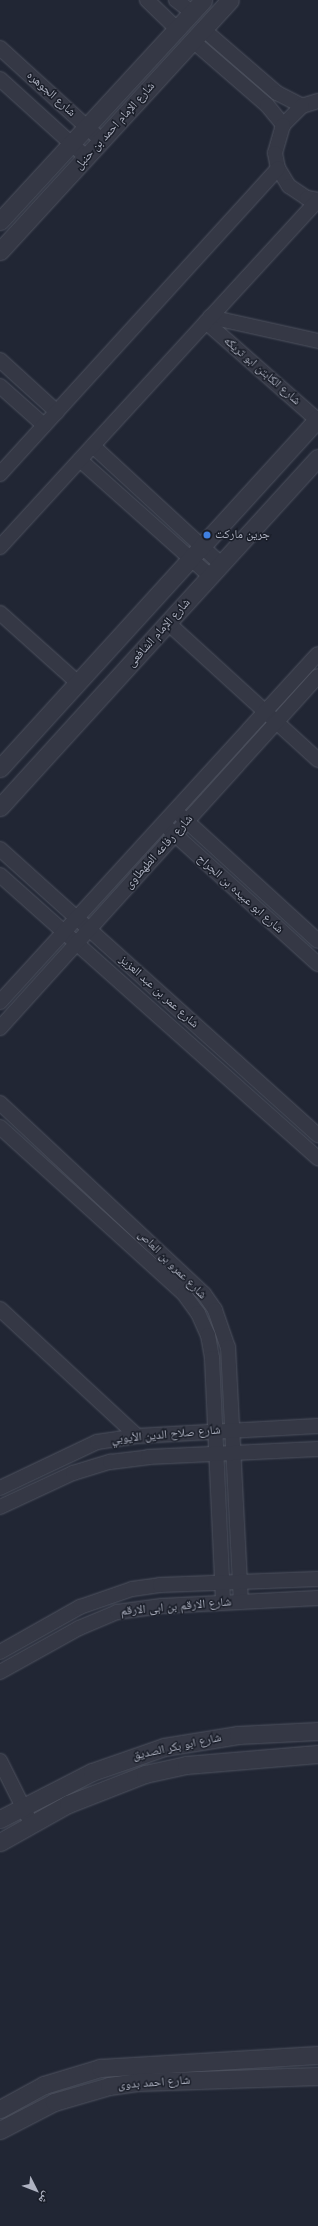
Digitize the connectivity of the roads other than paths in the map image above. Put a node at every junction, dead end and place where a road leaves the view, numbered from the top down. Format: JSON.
{"nodes":[{"id":1,"x":148,"y":0,"type":"edge"},
{"id":2,"x":176,"y":0,"type":"edge"},
{"id":3,"x":230,"y":0,"type":"edge"},
{"id":4,"x":197,"y":6,"type":"edge"},
{"id":5,"x":176,"y":29,"type":"junction"},
{"id":6,"x":198,"y":35,"type":"junction"},
{"id":7,"x":0,"y":48,"type":"edge"},
{"id":8,"x":0,"y":79,"type":"edge"},
{"id":9,"x":318,"y":101,"type":"edge"},
{"id":10,"x":302,"y":106,"type":"junction"},
{"id":11,"x":283,"y":124,"type":"junction"},
{"id":12,"x":87,"y":127,"type":"junction"},
{"id":13,"x":102,"y":140,"type":"junction"},
{"id":14,"x":71,"y":144,"type":"junction"},
{"id":15,"x":86,"y":157,"type":"junction"},
{"id":16,"x":278,"y":168,"type":"junction"},
{"id":17,"x":318,"y":200,"type":"edge"},
{"id":18,"x":0,"y":221,"type":"edge"},
{"id":19,"x":0,"y":251,"type":"edge"},
{"id":20,"x":208,"y":320,"type":"junction"},
{"id":21,"x":318,"y":341,"type":"edge"},
{"id":22,"x":0,"y":360,"type":"edge"},
{"id":23,"x":0,"y":386,"type":"edge"},
{"id":24,"x":57,"y":412,"type":"junction"},
{"id":25,"x":318,"y":420,"type":"edge"},
{"id":26,"x":44,"y":426,"type":"junction"},
{"id":27,"x":93,"y":446,"type":"junction"},
{"id":28,"x":318,"y":458,"type":"edge"},
{"id":29,"x":80,"y":460,"type":"junction"},
{"id":30,"x":0,"y":474,"type":"edge"},
{"id":31,"x":0,"y":547,"type":"edge"},
{"id":32,"x":196,"y":553,"type":"junction"},
{"id":33,"x":216,"y":570,"type":"junction"},
{"id":34,"x":0,"y":613,"type":"edge"},
{"id":35,"x":168,"y":623,"type":"junction"},
{"id":36,"x":318,"y":654,"type":"edge"},
{"id":37,"x":318,"y":676,"type":"edge"},
{"id":38,"x":78,"y":683,"type":"junction"},
{"id":39,"x":265,"y":712,"type":"junction"},
{"id":40,"x":276,"y":722,"type":"junction"},
{"id":41,"x":318,"y":760,"type":"edge"},
{"id":42,"x":0,"y":768,"type":"edge"},
{"id":43,"x":0,"y":807,"type":"edge"},
{"id":44,"x":174,"y":810,"type":"junction"},
{"id":45,"x":187,"y":822,"type":"junction"},
{"id":46,"x":163,"y":824,"type":"junction"},
{"id":47,"x":175,"y":835,"type":"junction"},
{"id":48,"x":0,"y":849,"type":"edge"},
{"id":49,"x":0,"y":876,"type":"edge"},
{"id":50,"x":78,"y":918,"type":"junction"},
{"id":51,"x":90,"y":928,"type":"junction"},
{"id":52,"x":64,"y":932,"type":"junction"},
{"id":53,"x":318,"y":941,"type":"edge"},
{"id":54,"x":76,"y":944,"type":"junction"},
{"id":55,"x":318,"y":964,"type":"edge"},
{"id":56,"x":0,"y":1002,"type":"edge"},
{"id":57,"x":0,"y":1028,"type":"edge"},
{"id":58,"x":0,"y":1103,"type":"edge"},
{"id":59,"x":0,"y":1127,"type":"edge"},
{"id":60,"x":318,"y":1135,"type":"edge"},
{"id":61,"x":318,"y":1158,"type":"edge"},
{"id":62,"x":0,"y":1309,"type":"edge"},
{"id":63,"x":318,"y":1426,"type":"edge"},
{"id":64,"x":233,"y":1430,"type":"junction"},
{"id":65,"x":215,"y":1431,"type":"junction"},
{"id":66,"x":137,"y":1436,"type":"junction"},
{"id":67,"x":318,"y":1449,"type":"edge"},
{"id":68,"x":216,"y":1454,"type":"junction"},
{"id":69,"x":234,"y":1454,"type":"junction"},
{"id":70,"x":0,"y":1488,"type":"edge"},
{"id":71,"x":3,"y":1502,"type":"edge"},
{"id":72,"x":318,"y":1579,"type":"edge"},
{"id":73,"x":222,"y":1583,"type":"junction"},
{"id":74,"x":240,"y":1583,"type":"junction"},
{"id":75,"x":318,"y":1598,"type":"edge"},
{"id":76,"x":241,"y":1601,"type":"junction"},
{"id":77,"x":223,"y":1602,"type":"junction"},
{"id":78,"x":0,"y":1652,"type":"edge"},
{"id":79,"x":0,"y":1672,"type":"edge"},
{"id":80,"x":318,"y":1731,"type":"edge"},
{"id":81,"x":318,"y":1754,"type":"edge"},
{"id":82,"x":0,"y":1760,"type":"edge"},
{"id":83,"x":23,"y":1807,"type":"junction"},
{"id":84,"x":0,"y":1819,"type":"edge"},
{"id":85,"x":32,"y":1825,"type":"junction"},
{"id":86,"x":0,"y":1842,"type":"edge"},
{"id":87,"x":318,"y":2055,"type":"edge"},
{"id":88,"x":318,"y":2076,"type":"edge"},
{"id":89,"x":0,"y":2109,"type":"edge"},
{"id":90,"x":0,"y":2130,"type":"edge"}],
"edges":[{"from":1,"to":5,"type":"street"},
{"from":2,"to":4,"type":"street"},
{"from":3,"to":6,"type":"street","name":"شارع الإمام احمد بن حنبل"},
{"from":4,"to":5,"type":"street","name":"شارع الإمام احمد بن حنبل"},
{"from":5,"to":12,"type":"street","name":"شارع الإمام احمد بن حنبل"},
{"from":6,"to":10,"type":"street"},
{"from":6,"to":11,"type":"street"},
{"from":6,"to":13,"type":"street","name":"شارع الإمام احمد بن حنبل"},
{"from":7,"to":12,"type":"street","name":"شارع الجوهره"},
{"from":8,"to":14,"type":"street","name":"شارع الجوهره"},
{"from":9,"to":10,"type":"street"},
{"from":10,"to":11,"type":"street"},
{"from":11,"to":16,"type":"street"},
{"from":12,"to":13,"type":"street","name":"شارع الجوهره"},
{"from":12,"to":14,"type":"street","name":"شارع الإمام احمد بن حنبل"},
{"from":13,"to":15,"type":"street","name":"شارع الإمام احمد بن حنبل"},
{"from":14,"to":15,"type":"street","name":"شارع الجوهره"},
{"from":14,"to":18,"type":"street","name":"شارع الإمام احمد بن حنبل"},
{"from":15,"to":19,"type":"street","name":"شارع الإمام احمد بن حنبل"},
{"from":16,"to":17,"type":"street"},
{"from":16,"to":24,"type":"street"},
{"from":17,"to":20,"type":"street"},
{"from":20,"to":21,"type":"street"},
{"from":20,"to":25,"type":"street","name":"شارع الكابتن ابو تريكه"},
{"from":20,"to":27,"type":"street"},
{"from":22,"to":24,"type":"street"},
{"from":23,"to":26,"type":"street"},
{"from":24,"to":26,"type":"street"},
{"from":25,"to":32,"type":"street"},
{"from":26,"to":30,"type":"street"},
{"from":27,"to":29,"type":"street"},
{"from":27,"to":32,"type":"street"},
{"from":28,"to":33,"type":"street","name":"شارع الإمام الشافعى"},
{"from":29,"to":31,"type":"street"},
{"from":29,"to":32,"type":"street"},
{"from":32,"to":33,"type":"street"},
{"from":32,"to":38,"type":"street"},
{"from":33,"to":35,"type":"street","name":"شارع الإمام الشافعى"},
{"from":34,"to":38,"type":"street"},
{"from":35,"to":39,"type":"street"},
{"from":35,"to":43,"type":"street","name":"شارع الإمام الشافعى"},
{"from":36,"to":39,"type":"street","name":"شارع رفاعه الطهطاوى"},
{"from":37,"to":40,"type":"street","name":"شارع رفاعه الطهطاوى"},
{"from":38,"to":42,"type":"street"},
{"from":39,"to":40,"type":"street"},
{"from":39,"to":44,"type":"street","name":"شارع رفاعه الطهطاوى"},
{"from":40,"to":41,"type":"street"},
{"from":40,"to":45,"type":"street","name":"شارع رفاعه الطهطاوى"},
{"from":44,"to":45,"type":"street","name":"شارع ابو عبيده بن الجراح"},
{"from":44,"to":46,"type":"street","name":"شارع رفاعه الطهطاوى"},
{"from":45,"to":47,"type":"street","name":"شارع رفاعه الطهطاوى"},
{"from":45,"to":53,"type":"street","name":"شارع ابو عبيده بن الجراح"},
{"from":46,"to":47,"type":"street","name":"شارع ابو عبيده بن الجراح"},
{"from":46,"to":50,"type":"street","name":"شارع رفاعه الطهطاوى"},
{"from":47,"to":51,"type":"street","name":"شارع رفاعه الطهطاوى"},
{"from":47,"to":55,"type":"street","name":"شارع ابو عبيده بن الجراح"},
{"from":48,"to":50,"type":"street","name":"شارع عمر بن عبد العزيز"},
{"from":49,"to":52,"type":"street","name":"شارع عمر بن عبد العزيز"},
{"from":50,"to":51,"type":"street","name":"شارع عمر بن عبد العزيز"},
{"from":50,"to":52,"type":"street","name":"شارع رفاعه الطهطاوى"},
{"from":51,"to":54,"type":"street","name":"شارع رفاعه الطهطاوى"},
{"from":51,"to":60,"type":"street","name":"شارع عمر بن عبد العزيز"},
{"from":52,"to":54,"type":"street","name":"شارع عمر بن عبد العزيز"},
{"from":52,"to":56,"type":"street","name":"شارع رفاعه الطهطاوى"},
{"from":54,"to":57,"type":"street","name":"شارع رفاعه الطهطاوى"},
{"from":54,"to":61,"type":"street","name":"شارع عمر بن عبد العزيز"},
{"from":58,"to":64,"type":"street","name":"شارع عمرو بن العاص"},
{"from":59,"to":65,"type":"street","name":"شارع عمرو بن العاص"},
{"from":62,"to":66,"type":"street"},
{"from":63,"to":64,"type":"street","name":"شارع صلاح الدين الأيوبي"},
{"from":64,"to":65,"type":"street","name":"شارع صلاح الدين الأيوبي"},
{"from":64,"to":69,"type":"street","name":"شارع عمرو بن العاص"},
{"from":65,"to":66,"type":"street","name":"شارع صلاح الدين الأيوبي"},
{"from":65,"to":68,"type":"street","name":"شارع عمرو بن العاص"},
{"from":66,"to":70,"type":"street","name":"شارع صلاح الدين الأيوبي"},
{"from":67,"to":69,"type":"street","name":"شارع صلاح الدين الأيوبي"},
{"from":68,"to":69,"type":"street","name":"شارع صلاح الدين الأيوبي"},
{"from":68,"to":71,"type":"street","name":"شارع صلاح الدين الأيوبي"},
{"from":68,"to":73,"type":"street","name":"شارع عمرو بن العاص"},
{"from":69,"to":74,"type":"street","name":"شارع عمرو بن العاص"},
{"from":72,"to":74,"type":"street","name":"شارع الارقم بن ابى الارقم"},
{"from":73,"to":74,"type":"street","name":"شارع الارقم بن ابى الارقم"},
{"from":73,"to":77,"type":"street","name":"شارع عمرو بن العاص"},
{"from":73,"to":78,"type":"street","name":"شارع الارقم بن ابى الارقم"},
{"from":74,"to":76,"type":"street","name":"شارع عمرو بن العاص"},
{"from":75,"to":76,"type":"street","name":"شارع الارقم بن ابى الارقم"},
{"from":76,"to":77,"type":"street","name":"شارع الارقم بن ابى الارقم"},
{"from":77,"to":79,"type":"street","name":"شارع الارقم بن ابى الارقم"},
{"from":80,"to":83,"type":"street","name":"شارع ابو بكر الصديق"},
{"from":81,"to":85,"type":"street","name":"شارع ابو بكر الصديق"},
{"from":82,"to":83,"type":"street"},
{"from":83,"to":84,"type":"street","name":"شارع ابو بكر الصديق"},
{"from":83,"to":85,"type":"street"},
{"from":85,"to":86,"type":"street","name":"شارع ابو بكر الصديق"},
{"from":87,"to":89,"type":"street","name":"شارع احمد بدوى"},
{"from":88,"to":90,"type":"street","name":"شارع احمد بدوى"}]}
